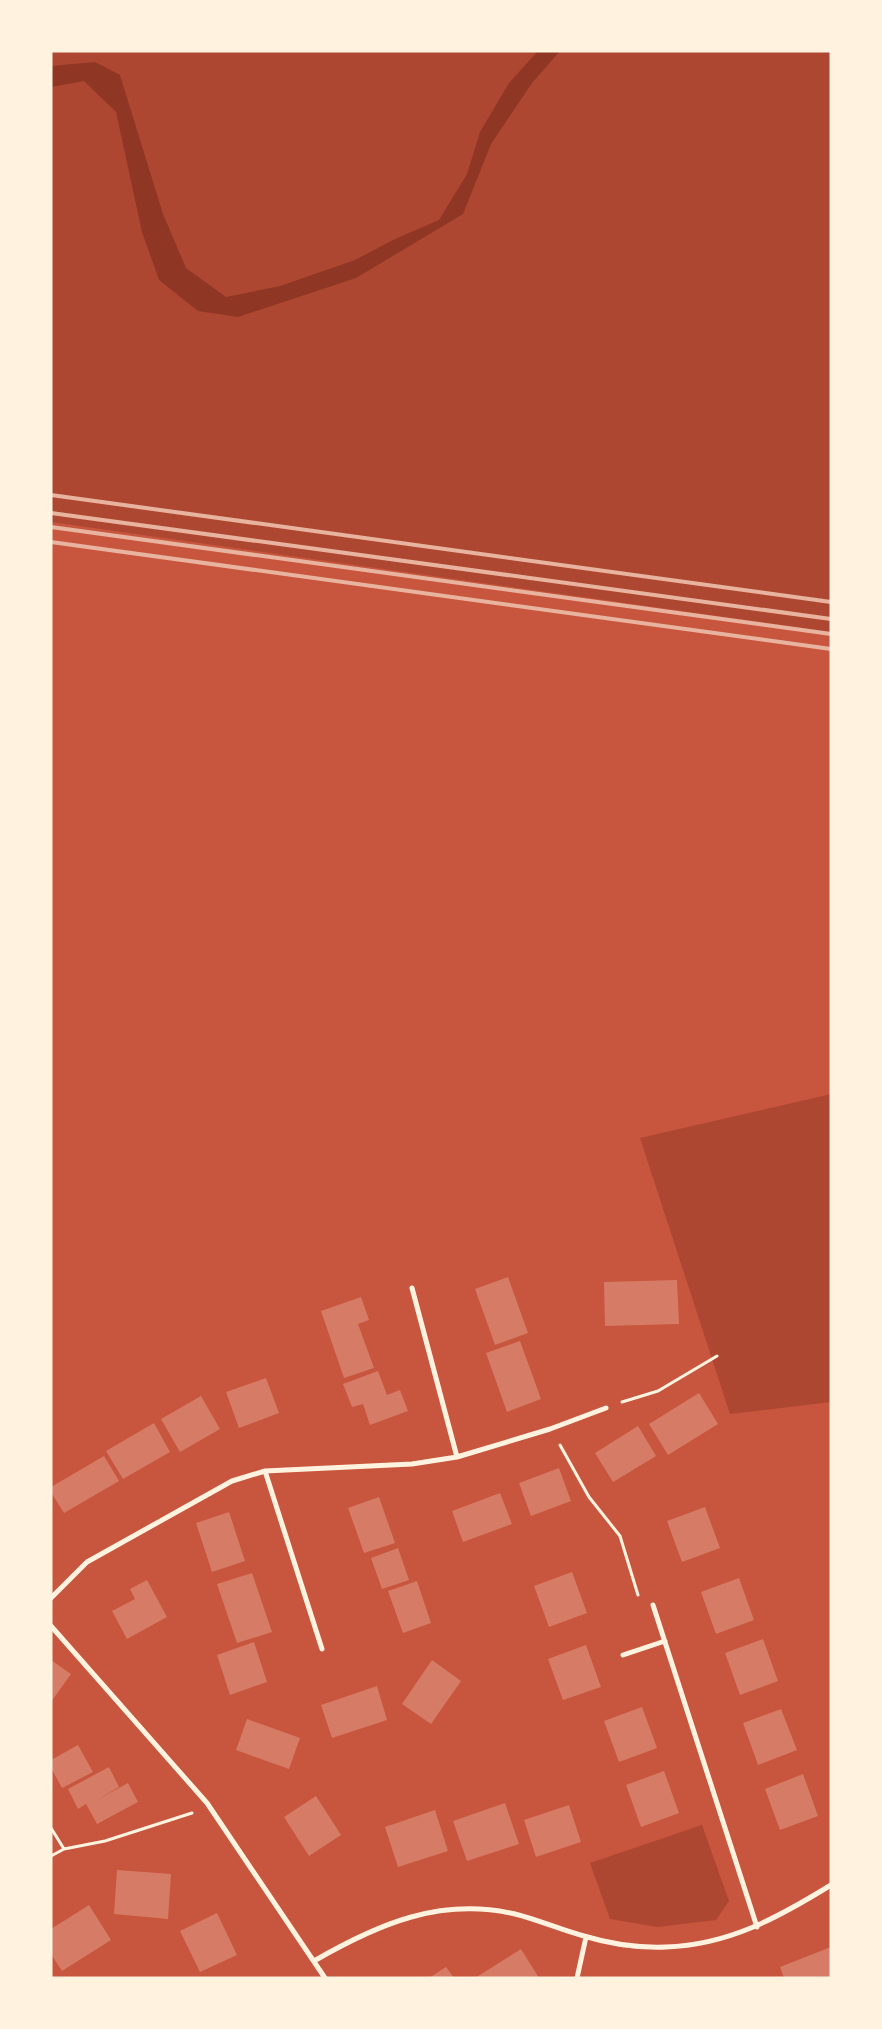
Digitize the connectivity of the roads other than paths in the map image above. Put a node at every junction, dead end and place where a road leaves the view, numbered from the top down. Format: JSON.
{"nodes":[{"id":1,"x":412,"y":1288,"type":"dead end"},
{"id":2,"x":606,"y":1408,"type":"road end"},
{"id":3,"x":458,"y":1457,"type":"junction"},
{"id":4,"x":265,"y":1471,"type":"junction"},
{"id":5,"x":51,"y":1598,"type":"edge"},
{"id":6,"x":653,"y":1605,"type":"road end"},
{"id":7,"x":51,"y":1626,"type":"edge"},
{"id":8,"x":665,"y":1641,"type":"junction"},
{"id":9,"x":322,"y":1650,"type":"dead end"},
{"id":10,"x":623,"y":1655,"type":"dead end"},
{"id":11,"x":831,"y":1885,"type":"edge"},
{"id":12,"x":757,"y":1927,"type":"junction"},
{"id":13,"x":586,"y":1937,"type":"junction"},
{"id":14,"x":314,"y":1961,"type":"junction"},
{"id":15,"x":325,"y":1978,"type":"edge"},
{"id":16,"x":578,"y":1978,"type":"edge"}],
"edges":[{"from":1,"to":3,"type":"street"},
{"from":2,"to":3,"type":"street"},
{"from":3,"to":4,"type":"street"},
{"from":4,"to":5,"type":"street"},
{"from":4,"to":9,"type":"street"},
{"from":6,"to":8,"type":"street"},
{"from":7,"to":14,"type":"street"},
{"from":8,"to":10,"type":"street"},
{"from":8,"to":12,"type":"street"},
{"from":11,"to":12,"type":"street"},
{"from":12,"to":13,"type":"street"},
{"from":13,"to":14,"type":"street"},
{"from":13,"to":16,"type":"street"},
{"from":14,"to":15,"type":"street"}]}
